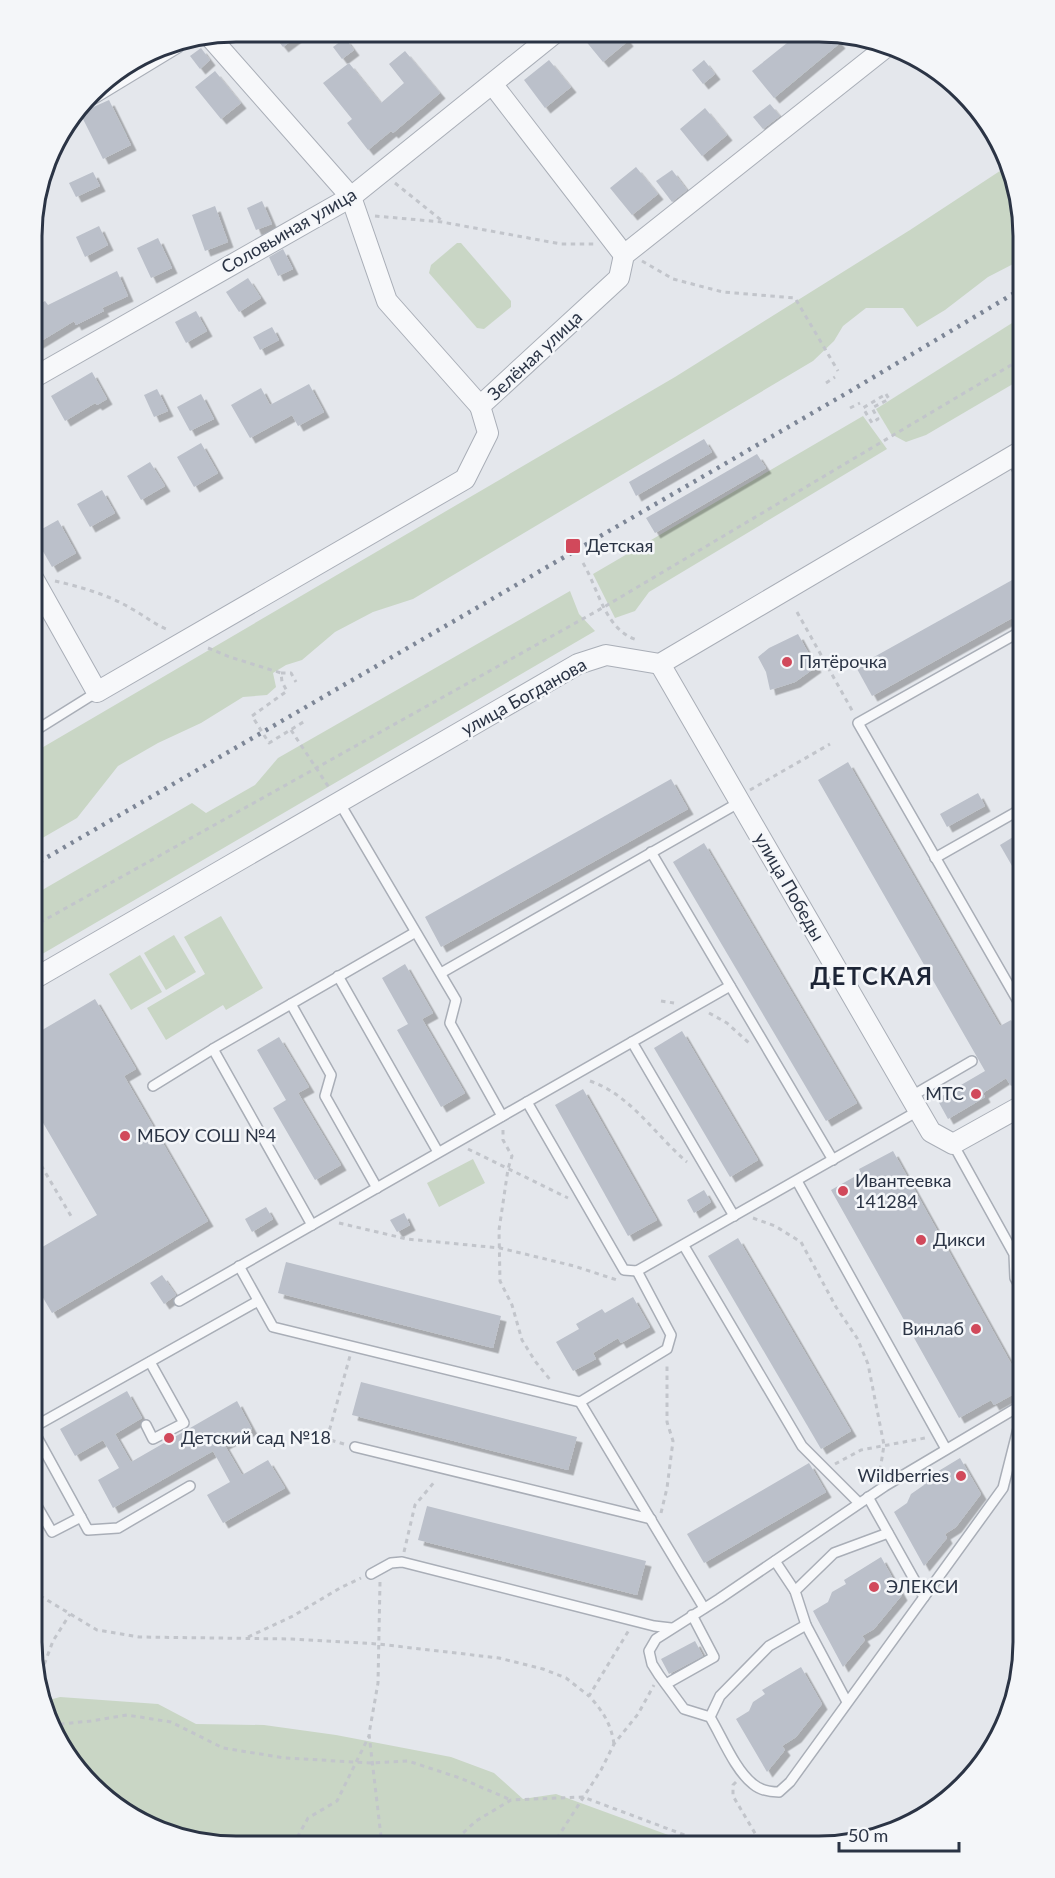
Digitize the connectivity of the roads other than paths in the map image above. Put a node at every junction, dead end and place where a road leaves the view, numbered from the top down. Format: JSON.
{"nodes":[{"id":1,"x":544,"y":42,"type":"edge"},
{"id":2,"x":215,"y":43,"type":"edge"},
{"id":3,"x":880,"y":52,"type":"edge"},
{"id":4,"x":493,"y":85,"type":"junction"},
{"id":5,"x":354,"y":206,"type":"junction"},
{"id":6,"x":624,"y":255,"type":"junction"},
{"id":7,"x":42,"y":373,"type":"edge"},
{"id":8,"x":480,"y":406,"type":"junction"},
{"id":9,"x":1013,"y":456,"type":"edge"},
{"id":10,"x":42,"y":584,"type":"edge"},
{"id":11,"x":1013,"y":636,"type":"edge"},
{"id":12,"x":660,"y":664,"type":"junction"},
{"id":13,"x":97,"y":692,"type":"junction"},
{"id":14,"x":42,"y":726,"type":"edge"},
{"id":15,"x":337,"y":800,"type":"junction"},
{"id":16,"x":738,"y":800,"type":"junction"},
{"id":17,"x":1013,"y":814,"type":"edge"},
{"id":18,"x":651,"y":852,"type":"junction"},
{"id":19,"x":935,"y":858,"type":"junction"},
{"id":20,"x":414,"y":933,"type":"junction"},
{"id":21,"x":441,"y":973,"type":"junction"},
{"id":22,"x":42,"y":974,"type":"edge"},
{"id":23,"x":338,"y":976,"type":"junction"},
{"id":24,"x":730,"y":986,"type":"junction"},
{"id":25,"x":1013,"y":993,"type":"edge"},
{"id":26,"x":291,"y":1004,"type":"junction"},
{"id":27,"x":632,"y":1042,"type":"junction"},
{"id":28,"x":213,"y":1049,"type":"junction"},
{"id":29,"x":972,"y":1061,"type":"dead end"},
{"id":30,"x":153,"y":1086,"type":"dead end"},
{"id":31,"x":527,"y":1102,"type":"junction"},
{"id":32,"x":914,"y":1104,"type":"junction"},
{"id":33,"x":1013,"y":1111,"type":"edge"},
{"id":34,"x":502,"y":1116,"type":"junction"},
{"id":35,"x":953,"y":1144,"type":"junction"},
{"id":36,"x":438,"y":1152,"type":"junction"},
{"id":37,"x":833,"y":1160,"type":"junction"},
{"id":38,"x":797,"y":1181,"type":"junction"},
{"id":39,"x":377,"y":1188,"type":"junction"},
{"id":40,"x":734,"y":1216,"type":"junction"},
{"id":41,"x":312,"y":1225,"type":"junction"},
{"id":42,"x":684,"y":1245,"type":"junction"},
{"id":43,"x":1013,"y":1252,"type":"edge"},
{"id":44,"x":239,"y":1266,"type":"junction"},
{"id":45,"x":637,"y":1271,"type":"junction"},
{"id":46,"x":179,"y":1300,"type":"dead end"},
{"id":47,"x":258,"y":1301,"type":"junction"},
{"id":48,"x":150,"y":1362,"type":"junction"},
{"id":49,"x":580,"y":1402,"type":"junction"},
{"id":50,"x":1013,"y":1410,"type":"edge"},
{"id":51,"x":42,"y":1422,"type":"edge"},
{"id":52,"x":146,"y":1425,"type":"dead end"},
{"id":53,"x":42,"y":1446,"type":"edge"},
{"id":54,"x":355,"y":1447,"type":"road end"},
{"id":55,"x":1013,"y":1448,"type":"edge"},
{"id":56,"x":946,"y":1449,"type":"junction"},
{"id":57,"x":190,"y":1486,"type":"dead end"},
{"id":58,"x":868,"y":1497,"type":"junction"},
{"id":59,"x":859,"y":1503,"type":"junction"},
{"id":60,"x":42,"y":1515,"type":"edge"},
{"id":61,"x":81,"y":1517,"type":"junction"},
{"id":62,"x":651,"y":1519,"type":"junction"},
{"id":63,"x":888,"y":1533,"type":"junction"},
{"id":64,"x":775,"y":1561,"type":"junction"},
{"id":65,"x":371,"y":1574,"type":"road end"},
{"id":66,"x":795,"y":1591,"type":"junction"},
{"id":67,"x":924,"y":1597,"type":"junction"},
{"id":68,"x":704,"y":1608,"type":"junction"},
{"id":69,"x":692,"y":1616,"type":"junction"},
{"id":70,"x":806,"y":1625,"type":"junction"},
{"id":71,"x":671,"y":1628,"type":"junction"},
{"id":72,"x":666,"y":1684,"type":"junction"},
{"id":73,"x":847,"y":1702,"type":"junction"},
{"id":74,"x":710,"y":1717,"type":"junction"}],
"edges":[{"from":1,"to":4,"type":"street","name":"Соловьиная улица"},
{"from":2,"to":5,"type":"street"},
{"from":3,"to":6,"type":"street"},
{"from":4,"to":5,"type":"street","name":"Соловьиная улица"},
{"from":4,"to":6,"type":"street"},
{"from":5,"to":7,"type":"street","name":"Соловьиная улица"},
{"from":5,"to":8,"type":"street"},
{"from":6,"to":8,"type":"street","name":"Зелёная улица"},
{"from":8,"to":13,"type":"street","name":"Зелёная улица"},
{"from":9,"to":12,"type":"street"},
{"from":10,"to":13,"type":"street"},
{"from":11,"to":19,"type":"lane"},
{"from":12,"to":15,"type":"street","name":"улица Богданова"},
{"from":12,"to":16,"type":"street","name":"улица Победы"},
{"from":13,"to":14,"type":"lane"},
{"from":15,"to":20,"type":"lane"},
{"from":15,"to":22,"type":"street","name":"улица Богданова"},
{"from":16,"to":18,"type":"lane"},
{"from":16,"to":32,"type":"street","name":"улица Победы"},
{"from":17,"to":19,"type":"lane"},
{"from":18,"to":21,"type":"lane"},
{"from":18,"to":24,"type":"lane"},
{"from":19,"to":25,"type":"lane"},
{"from":20,"to":21,"type":"lane"},
{"from":20,"to":23,"type":"lane"},
{"from":21,"to":34,"type":"lane"},
{"from":23,"to":26,"type":"lane"},
{"from":23,"to":36,"type":"lane"},
{"from":24,"to":27,"type":"lane"},
{"from":24,"to":37,"type":"lane"},
{"from":26,"to":28,"type":"lane"},
{"from":26,"to":39,"type":"lane"},
{"from":27,"to":31,"type":"lane"},
{"from":27,"to":40,"type":"lane"},
{"from":28,"to":30,"type":"lane"},
{"from":28,"to":41,"type":"lane"},
{"from":29,"to":32,"type":"lane"},
{"from":31,"to":34,"type":"lane"},
{"from":31,"to":45,"type":"lane"},
{"from":32,"to":35,"type":"street","name":"улица Победы"},
{"from":32,"to":37,"type":"lane"},
{"from":33,"to":35,"type":"street"},
{"from":34,"to":36,"type":"lane"},
{"from":35,"to":43,"type":"lane"},
{"from":36,"to":39,"type":"lane"},
{"from":37,"to":38,"type":"lane"},
{"from":38,"to":40,"type":"lane"},
{"from":38,"to":56,"type":"lane"},
{"from":39,"to":41,"type":"lane"},
{"from":40,"to":42,"type":"lane"},
{"from":41,"to":44,"type":"lane"},
{"from":42,"to":45,"type":"lane"},
{"from":42,"to":59,"type":"lane"},
{"from":44,"to":46,"type":"lane"},
{"from":44,"to":47,"type":"lane"},
{"from":45,"to":49,"type":"lane"},
{"from":47,"to":48,"type":"lane"},
{"from":47,"to":49,"type":"lane"},
{"from":48,"to":51,"type":"lane"},
{"from":48,"to":52,"type":"lane"},
{"from":49,"to":62,"type":"lane"},
{"from":50,"to":56,"type":"lane"},
{"from":53,"to":61,"type":"lane"},
{"from":54,"to":62,"type":"lane"},
{"from":55,"to":67,"type":"lane"},
{"from":56,"to":58,"type":"lane"},
{"from":57,"to":61,"type":"lane"},
{"from":58,"to":59,"type":"lane"},
{"from":58,"to":63,"type":"lane"},
{"from":59,"to":64,"type":"lane"},
{"from":60,"to":61,"type":"lane"},
{"from":62,"to":68,"type":"lane"},
{"from":63,"to":66,"type":"lane"},
{"from":63,"to":67,"type":"lane"},
{"from":64,"to":66,"type":"lane"},
{"from":64,"to":68,"type":"lane"},
{"from":65,"to":71,"type":"lane"},
{"from":66,"to":70,"type":"lane"},
{"from":67,"to":73,"type":"lane"},
{"from":68,"to":69,"type":"lane"},
{"from":69,"to":71,"type":"lane"},
{"from":69,"to":72,"type":"lane"},
{"from":70,"to":73,"type":"lane"},
{"from":70,"to":74,"type":"lane"},
{"from":71,"to":72,"type":"lane"},
{"from":72,"to":74,"type":"lane"},
{"from":73,"to":74,"type":"lane"}]}
